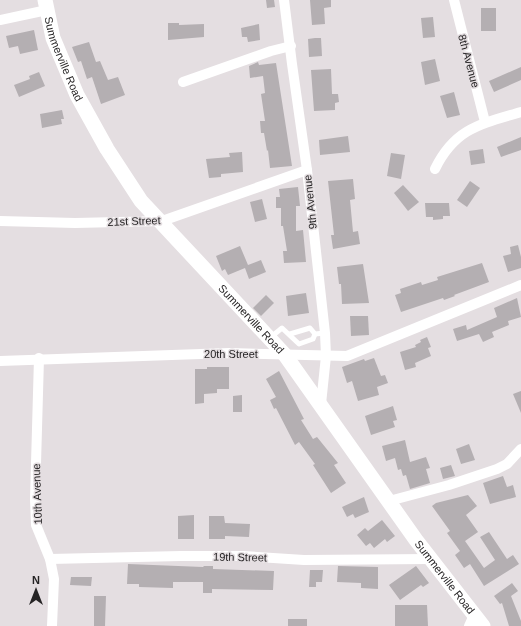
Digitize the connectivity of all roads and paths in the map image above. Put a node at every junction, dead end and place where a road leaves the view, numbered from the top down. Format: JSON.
{"nodes":[{"id":1,"x":284,"y":0,"type":"edge"},
{"id":2,"x":454,"y":0,"type":"edge"},
{"id":3,"x":46,"y":5,"type":"edge"},
{"id":4,"x":0,"y":20,"type":"edge"},
{"id":5,"x":291,"y":46,"type":"junction"},
{"id":6,"x":183,"y":82,"type":"dead end"},
{"id":7,"x":521,"y":112,"type":"edge"},
{"id":8,"x":485,"y":122,"type":"junction"},
{"id":9,"x":435,"y":169,"type":"dead end"},
{"id":10,"x":307,"y":170,"type":"junction"},
{"id":11,"x":0,"y":221,"type":"edge"},
{"id":12,"x":162,"y":221,"type":"junction"},
{"id":13,"x":521,"y":285,"type":"edge"},
{"id":14,"x":320,"y":333,"type":"junction"},
{"id":15,"x":290,"y":334,"type":"junction"},
{"id":16,"x":271,"y":337,"type":"junction"},
{"id":17,"x":285,"y":355,"type":"junction"},
{"id":18,"x":326,"y":356,"type":"junction"},
{"id":19,"x":39,"y":358,"type":"junction"},
{"id":20,"x":0,"y":361,"type":"edge"},
{"id":21,"x":321,"y":404,"type":"junction"},
{"id":22,"x":521,"y":449,"type":"edge"},
{"id":23,"x":389,"y":501,"type":"junction"},
{"id":24,"x":50,"y":559,"type":"junction"},
{"id":25,"x":430,"y":559,"type":"junction"},
{"id":26,"x":475,"y":622,"type":"edge"},
{"id":27,"x":52,"y":626,"type":"edge"}],
"edges":[{"from":1,"to":5,"type":"street","name":"9th Avenue"},
{"from":2,"to":8,"type":"street","name":"8th Avenue"},
{"from":3,"to":4,"type":"street"},
{"from":3,"to":12,"type":"main road","name":"Summerville Road"},
{"from":5,"to":6,"type":"street"},
{"from":5,"to":10,"type":"street","name":"9th Avenue"},
{"from":7,"to":8,"type":"street"},
{"from":8,"to":9,"type":"street"},
{"from":10,"to":12,"type":"street","name":"21st Street"},
{"from":10,"to":14,"type":"street","name":"9th Avenue"},
{"from":11,"to":12,"type":"street","name":"21st Street"},
{"from":12,"to":16,"type":"main road","name":"Summerville Road"},
{"from":13,"to":18,"type":"street","name":"20th Street"},
{"from":14,"to":15,"type":"lane"},
{"from":14,"to":15,"type":"lane"},
{"from":14,"to":18,"type":"street","name":"9th Avenue"},
{"from":15,"to":16,"type":"lane"},
{"from":16,"to":17,"type":"main road","name":"Summerville Road"},
{"from":17,"to":18,"type":"street","name":"20th Street"},
{"from":17,"to":19,"type":"street","name":"20th Street"},
{"from":17,"to":21,"type":"main road","name":"Summerville Road"},
{"from":18,"to":21,"type":"street","name":"9th Avenue"},
{"from":19,"to":20,"type":"street","name":"20th Street"},
{"from":19,"to":24,"type":"street","name":"10th Avenue"},
{"from":21,"to":23,"type":"main road","name":"Summerville Road"},
{"from":22,"to":23,"type":"street"},
{"from":23,"to":25,"type":"main road","name":"Summerville Road"},
{"from":24,"to":25,"type":"street","name":"19th Street"},
{"from":24,"to":27,"type":"street","name":"10th Avenue"},
{"from":25,"to":26,"type":"main road","name":"Summerville Road"}]}
